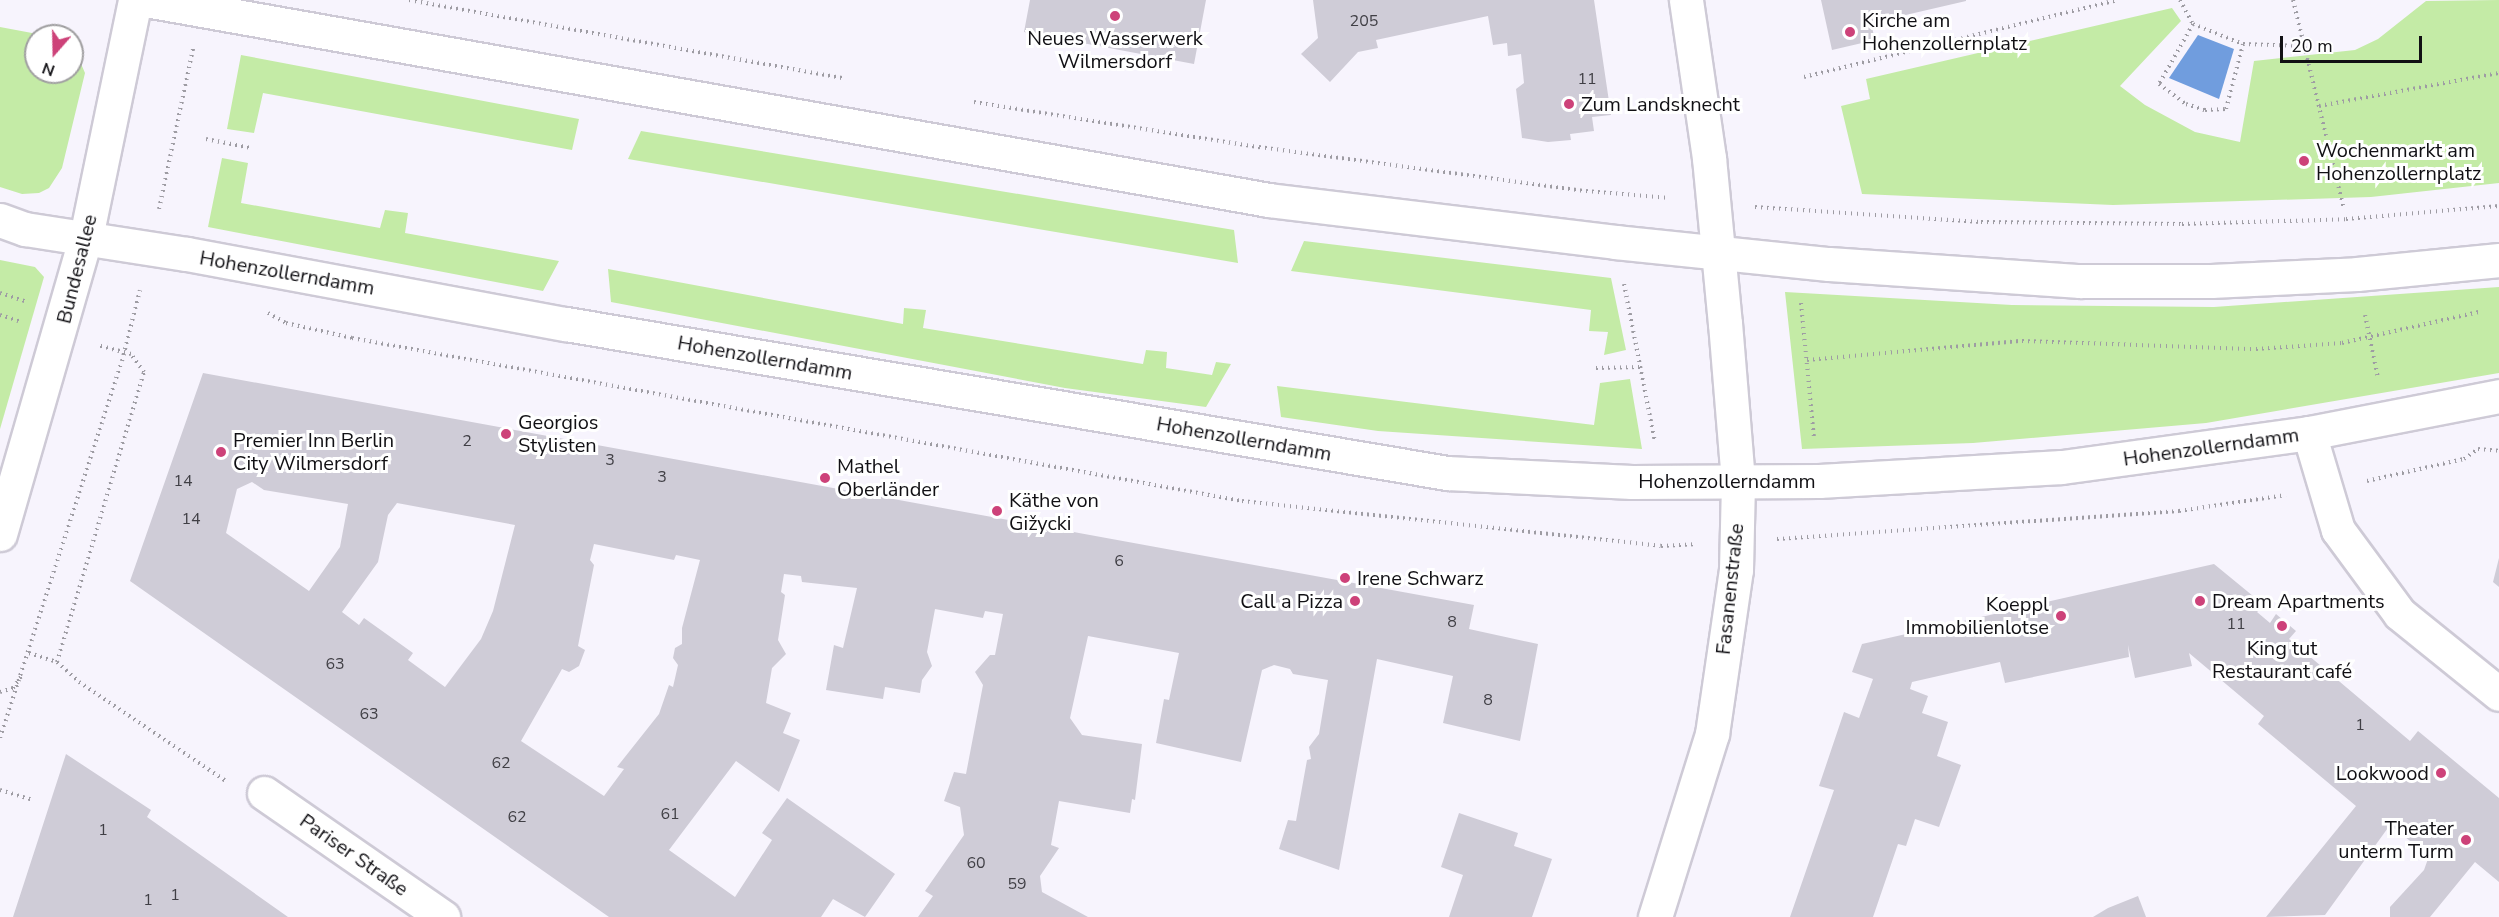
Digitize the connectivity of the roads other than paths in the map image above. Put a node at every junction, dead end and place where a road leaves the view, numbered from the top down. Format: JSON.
{"nodes":[{"id":1,"x":135,"y":0,"type":"edge"},
{"id":2,"x":146,"y":0,"type":"edge"},
{"id":3,"x":1686,"y":0,"type":"edge"},
{"id":4,"x":0,"y":220,"type":"edge"},
{"id":5,"x":86,"y":237,"type":"junction"},
{"id":6,"x":1718,"y":252,"type":"junction"},
{"id":7,"x":2499,"y":260,"type":"edge"},
{"id":8,"x":2499,"y":396,"type":"edge"},
{"id":9,"x":2309,"y":433,"type":"junction"},
{"id":10,"x":1738,"y":481,"type":"junction"},
{"id":11,"x":0,"y":534,"type":"edge"},
{"id":12,"x":2499,"y":694,"type":"edge"},
{"id":13,"x":264,"y":793,"type":"road end"},
{"id":14,"x":443,"y":917,"type":"edge"},
{"id":15,"x":1655,"y":917,"type":"edge"}],
"edges":[{"from":1,"to":5,"type":"main road","name":"Bundesallee"},
{"from":2,"to":6,"type":"main road"},
{"from":3,"to":6,"type":"main road","name":"Fasanenstraße"},
{"from":4,"to":5,"type":"main road","name":"Hohenzollerndamm"},
{"from":5,"to":10,"type":"main road","name":"Hohenzollerndamm"},
{"from":5,"to":11,"type":"main road","name":"Bundesallee"},
{"from":6,"to":7,"type":"main road"},
{"from":6,"to":10,"type":"main road","name":"Fasanenstraße"},
{"from":8,"to":9,"type":"main road","name":"Hohenzollerndamm"},
{"from":9,"to":10,"type":"main road","name":"Hohenzollerndamm"},
{"from":9,"to":12,"type":"main road"},
{"from":10,"to":15,"type":"main road","name":"Fasanenstraße"},
{"from":13,"to":14,"type":"main road","name":"Pariser Straße"}]}
